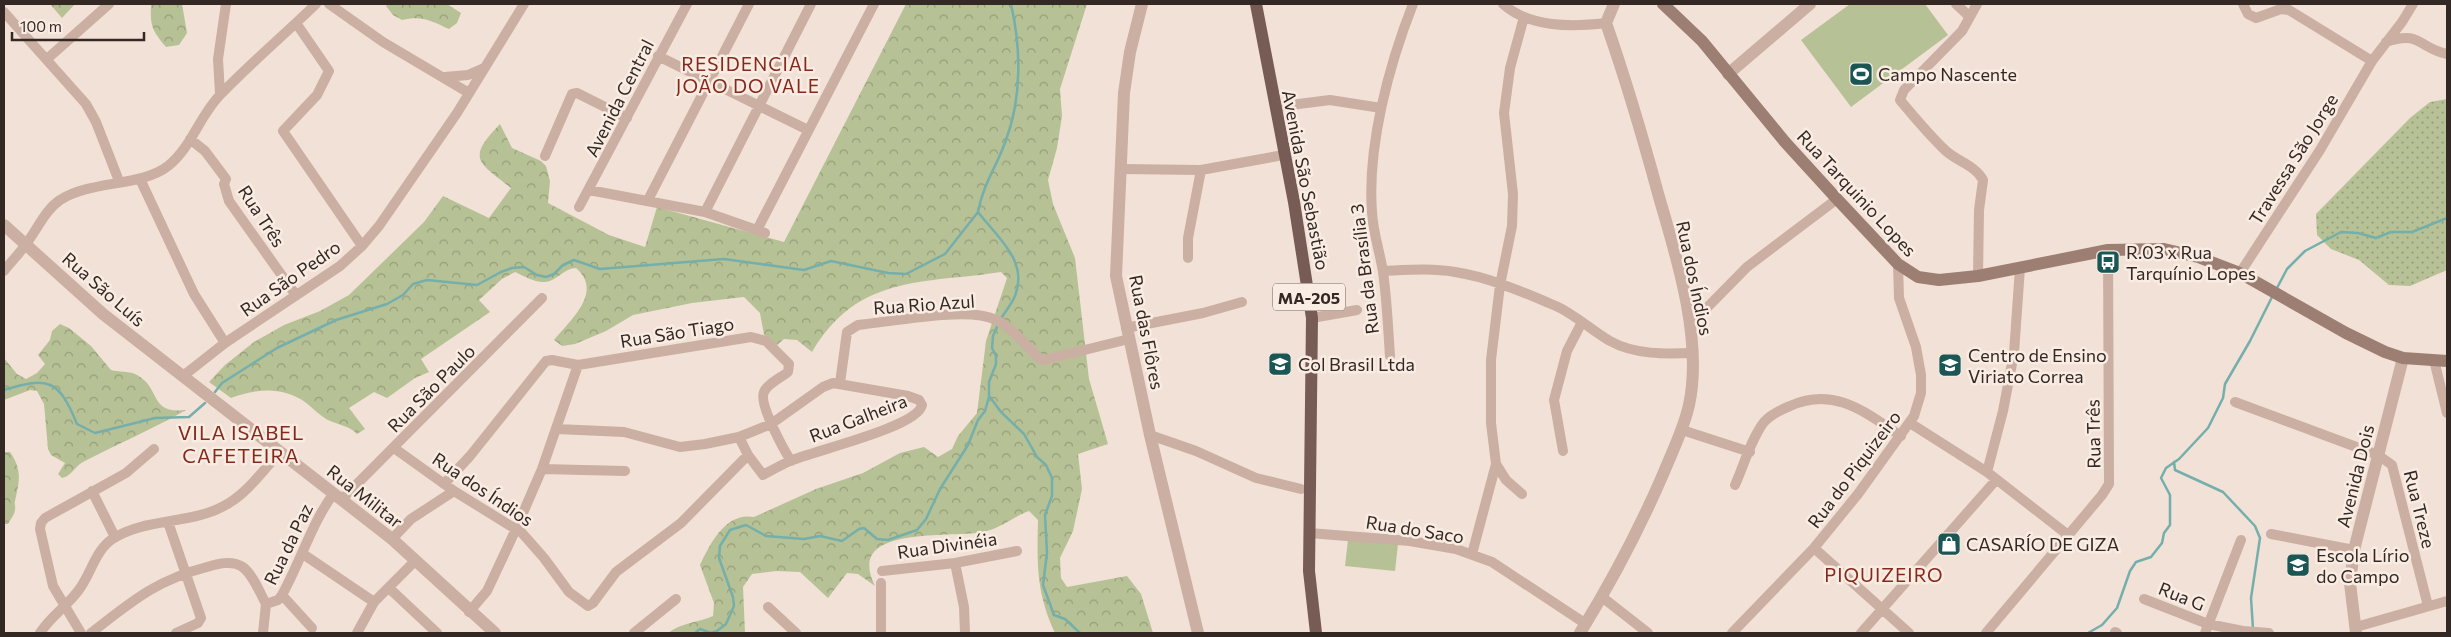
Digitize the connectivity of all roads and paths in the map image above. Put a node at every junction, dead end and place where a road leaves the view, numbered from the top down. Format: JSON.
{"nodes":[{"id":1,"x":109,"y":4,"type":"edge"},
{"id":2,"x":226,"y":4,"type":"edge"},
{"id":3,"x":316,"y":4,"type":"edge"},
{"id":4,"x":329,"y":4,"type":"edge"},
{"id":5,"x":524,"y":4,"type":"edge"},
{"id":6,"x":686,"y":4,"type":"edge"},
{"id":7,"x":749,"y":4,"type":"edge"},
{"id":8,"x":810,"y":4,"type":"edge"},
{"id":9,"x":874,"y":4,"type":"edge"},
{"id":10,"x":1142,"y":4,"type":"edge"},
{"id":11,"x":1250,"y":4,"type":"edge"},
{"id":12,"x":1256,"y":4,"type":"edge"},
{"id":13,"x":1414,"y":4,"type":"edge"},
{"id":14,"x":1503,"y":4,"type":"edge"},
{"id":15,"x":1614,"y":4,"type":"edge"},
{"id":16,"x":1663,"y":4,"type":"edge"},
{"id":17,"x":1810,"y":4,"type":"edge"},
{"id":18,"x":1956,"y":4,"type":"edge"},
{"id":19,"x":1977,"y":4,"type":"edge"},
{"id":20,"x":2242,"y":4,"type":"edge"},
{"id":21,"x":2413,"y":4,"type":"edge"},
{"id":22,"x":4,"y":12,"type":"edge"},
{"id":23,"x":1524,"y":17,"type":"junction"},
{"id":24,"x":1970,"y":17,"type":"junction"},
{"id":25,"x":296,"y":23,"type":"junction"},
{"id":26,"x":1606,"y":23,"type":"junction"},
{"id":27,"x":2386,"y":42,"type":"junction"},
{"id":28,"x":2447,"y":54,"type":"edge"},
{"id":29,"x":658,"y":56,"type":"junction"},
{"id":30,"x":46,"y":59,"type":"junction"},
{"id":31,"x":2372,"y":61,"type":"junction"},
{"id":32,"x":1728,"y":74,"type":"junction"},
{"id":33,"x":444,"y":78,"type":"junction"},
{"id":34,"x":472,"y":79,"type":"junction"},
{"id":35,"x":708,"y":81,"type":"junction"},
{"id":36,"x":469,"y":93,"type":"junction"},
{"id":37,"x":220,"y":94,"type":"junction"},
{"id":38,"x":758,"y":106,"type":"junction"},
{"id":39,"x":1275,"y":107,"type":"junction"},
{"id":40,"x":1381,"y":108,"type":"junction"},
{"id":41,"x":627,"y":118,"type":"junction"},
{"id":42,"x":808,"y":130,"type":"junction"},
{"id":43,"x":190,"y":139,"type":"junction"},
{"id":44,"x":545,"y":156,"type":"dead end"},
{"id":45,"x":1278,"y":156,"type":"junction"},
{"id":46,"x":1120,"y":169,"type":"junction"},
{"id":47,"x":1201,"y":170,"type":"junction"},
{"id":48,"x":140,"y":179,"type":"junction"},
{"id":49,"x":119,"y":181,"type":"junction"},
{"id":50,"x":589,"y":190,"type":"junction"},
{"id":51,"x":1837,"y":199,"type":"junction"},
{"id":52,"x":648,"y":200,"type":"junction"},
{"id":53,"x":579,"y":207,"type":"dead end"},
{"id":54,"x":705,"y":212,"type":"junction"},
{"id":55,"x":4,"y":225,"type":"edge"},
{"id":56,"x":26,"y":244,"type":"junction"},
{"id":57,"x":362,"y":246,"type":"junction"},
{"id":58,"x":2108,"y":250,"type":"junction"},
{"id":59,"x":1188,"y":258,"type":"dead end"},
{"id":60,"x":1898,"y":264,"type":"junction"},
{"id":61,"x":2020,"y":268,"type":"junction"},
{"id":62,"x":4,"y":271,"type":"edge"},
{"id":63,"x":1383,"y":271,"type":"junction"},
{"id":64,"x":2240,"y":273,"type":"junction"},
{"id":65,"x":1978,"y":276,"type":"junction"},
{"id":66,"x":1500,"y":285,"type":"junction"},
{"id":67,"x":296,"y":294,"type":"junction"},
{"id":68,"x":542,"y":298,"type":"dead end"},
{"id":69,"x":1242,"y":302,"type":"dead end"},
{"id":70,"x":1357,"y":310,"type":"dead end"},
{"id":71,"x":1312,"y":318,"type":"junction"},
{"id":72,"x":1582,"y":322,"type":"junction"},
{"id":73,"x":1690,"y":325,"type":"junction"},
{"id":74,"x":1128,"y":333,"type":"junction"},
{"id":75,"x":225,"y":343,"type":"junction"},
{"id":76,"x":1692,"y":353,"type":"junction"},
{"id":77,"x":1390,"y":356,"type":"dead end"},
{"id":78,"x":2403,"y":358,"type":"junction"},
{"id":79,"x":2441,"y":360,"type":"edge"},
{"id":80,"x":578,"y":365,"type":"junction"},
{"id":81,"x":183,"y":376,"type":"junction"},
{"id":82,"x":840,"y":384,"type":"junction"},
{"id":83,"x":2235,"y":402,"type":"dead end"},
{"id":84,"x":2447,"y":413,"type":"edge"},
{"id":85,"x":1910,"y":423,"type":"junction"},
{"id":86,"x":771,"y":424,"type":"junction"},
{"id":87,"x":557,"y":429,"type":"junction"},
{"id":88,"x":1682,"y":430,"type":"junction"},
{"id":89,"x":1150,"y":435,"type":"junction"},
{"id":90,"x":1901,"y":436,"type":"junction"},
{"id":91,"x":739,"y":437,"type":"junction"},
{"id":92,"x":394,"y":448,"type":"junction"},
{"id":93,"x":154,"y":449,"type":"dead end"},
{"id":94,"x":1563,"y":451,"type":"dead end"},
{"id":95,"x":280,"y":452,"type":"junction"},
{"id":96,"x":1750,"y":452,"type":"junction"},
{"id":97,"x":748,"y":455,"type":"junction"},
{"id":98,"x":2378,"y":455,"type":"junction"},
{"id":99,"x":791,"y":461,"type":"junction"},
{"id":100,"x":1496,"y":464,"type":"junction"},
{"id":101,"x":542,"y":469,"type":"junction"},
{"id":102,"x":625,"y":471,"type":"dead end"},
{"id":103,"x":1987,"y":472,"type":"junction"},
{"id":104,"x":1996,"y":480,"type":"junction"},
{"id":105,"x":444,"y":484,"type":"junction"},
{"id":106,"x":1735,"y":485,"type":"dead end"},
{"id":107,"x":1301,"y":489,"type":"junction"},
{"id":108,"x":92,"y":491,"type":"junction"},
{"id":109,"x":454,"y":491,"type":"junction"},
{"id":110,"x":1522,"y":494,"type":"dead end"},
{"id":111,"x":338,"y":496,"type":"junction"},
{"id":112,"x":168,"y":522,"type":"junction"},
{"id":113,"x":516,"y":529,"type":"junction"},
{"id":114,"x":1309,"y":533,"type":"junction"},
{"id":115,"x":2271,"y":534,"type":"dead end"},
{"id":116,"x":2068,"y":535,"type":"junction"},
{"id":117,"x":115,"y":537,"type":"junction"},
{"id":118,"x":392,"y":539,"type":"junction"},
{"id":119,"x":2241,"y":540,"type":"dead end"},
{"id":120,"x":1814,"y":548,"type":"junction"},
{"id":121,"x":2354,"y":550,"type":"junction"},
{"id":122,"x":1017,"y":551,"type":"dead end"},
{"id":123,"x":303,"y":554,"type":"junction"},
{"id":124,"x":1472,"y":554,"type":"junction"},
{"id":125,"x":414,"y":562,"type":"junction"},
{"id":126,"x":954,"y":563,"type":"junction"},
{"id":127,"x":882,"y":571,"type":"dead end"},
{"id":128,"x":184,"y":573,"type":"junction"},
{"id":129,"x":882,"y":583,"type":"dead end"},
{"id":130,"x":389,"y":588,"type":"junction"},
{"id":131,"x":282,"y":595,"type":"junction"},
{"id":132,"x":1602,"y":597,"type":"junction"},
{"id":133,"x":676,"y":599,"type":"dead end"},
{"id":134,"x":2144,"y":599,"type":"dead end"},
{"id":135,"x":2447,"y":601,"type":"edge"},
{"id":136,"x":374,"y":602,"type":"junction"},
{"id":137,"x":266,"y":604,"type":"junction"},
{"id":138,"x":65,"y":606,"type":"junction"},
{"id":139,"x":2428,"y":606,"type":"junction"},
{"id":140,"x":768,"y":607,"type":"dead end"},
{"id":141,"x":1882,"y":609,"type":"junction"},
{"id":142,"x":470,"y":612,"type":"junction"},
{"id":143,"x":312,"y":628,"type":"dead end"},
{"id":144,"x":1583,"y":628,"type":"edge"},
{"id":145,"x":2206,"y":629,"type":"edge"},
{"id":146,"x":2356,"y":630,"type":"edge"},
{"id":147,"x":2252,"y":632,"type":"edge"},
{"id":148,"x":40,"y":633,"type":"edge"},
{"id":149,"x":81,"y":633,"type":"edge"},
{"id":150,"x":91,"y":633,"type":"edge"},
{"id":151,"x":176,"y":633,"type":"edge"},
{"id":152,"x":262,"y":633,"type":"edge"},
{"id":153,"x":356,"y":633,"type":"edge"},
{"id":154,"x":437,"y":633,"type":"edge"},
{"id":155,"x":495,"y":633,"type":"edge"},
{"id":156,"x":634,"y":633,"type":"edge"},
{"id":157,"x":796,"y":633,"type":"edge"},
{"id":158,"x":881,"y":633,"type":"edge"},
{"id":159,"x":965,"y":633,"type":"edge"},
{"id":160,"x":1198,"y":633,"type":"edge"},
{"id":161,"x":1308,"y":633,"type":"edge"},
{"id":162,"x":1316,"y":633,"type":"edge"},
{"id":163,"x":1648,"y":633,"type":"edge"},
{"id":164,"x":1732,"y":633,"type":"edge"},
{"id":165,"x":1862,"y":633,"type":"edge"},
{"id":166,"x":1909,"y":633,"type":"edge"},
{"id":167,"x":1986,"y":633,"type":"edge"},
{"id":168,"x":2269,"y":633,"type":"edge"}],
"edges":[{"from":1,"to":30,"type":"street"},
{"from":2,"to":37,"type":"street"},
{"from":3,"to":25,"type":"street"},
{"from":4,"to":33,"type":"street"},
{"from":5,"to":34,"type":"street","name":"Rua São Pedro"},
{"from":6,"to":29,"type":"street","name":"Avenida Central"},
{"from":7,"to":35,"type":"street"},
{"from":8,"to":38,"type":"street"},
{"from":9,"to":42,"type":"street"},
{"from":10,"to":46,"type":"street","name":"Rua das Flôres"},
{"from":11,"to":45,"type":"main road","name":"Avenida São Sebastião","number":"MA-205"},
{"from":12,"to":39,"type":"main road","name":"Avenida São Sebastião","number":"MA-205"},
{"from":13,"to":40,"type":"street","name":"Rua da Brasília 3"},
{"from":14,"to":23,"type":"street"},
{"from":15,"to":26,"type":"street"},
{"from":16,"to":32,"type":"main road","name":"Rua Tarquinio Lopes"},
{"from":17,"to":32,"type":"street"},
{"from":18,"to":24,"type":"street"},
{"from":19,"to":24,"type":"street"},
{"from":20,"to":31,"type":"street"},
{"from":21,"to":27,"type":"street","name":"Travessa São Jorge"},
{"from":22,"to":30,"type":"street"},
{"from":23,"to":26,"type":"street"},
{"from":23,"to":66,"type":"street"},
{"from":24,"to":65,"type":"street"},
{"from":25,"to":37,"type":"street"},
{"from":25,"to":57,"type":"street"},
{"from":26,"to":73,"type":"street","name":"Rua dos Índios"},
{"from":27,"to":28,"type":"street"},
{"from":27,"to":31,"type":"street","name":"Travessa São Jorge"},
{"from":29,"to":35,"type":"street"},
{"from":29,"to":41,"type":"street","name":"Avenida Central"},
{"from":30,"to":49,"type":"street"},
{"from":31,"to":64,"type":"street","name":"Travessa São Jorge"},
{"from":32,"to":51,"type":"main road","name":"Rua Tarquinio Lopes"},
{"from":33,"to":34,"type":"street"},
{"from":33,"to":36,"type":"street"},
{"from":34,"to":36,"type":"street","name":"Rua São Pedro"},
{"from":35,"to":38,"type":"street"},
{"from":35,"to":52,"type":"street"},
{"from":36,"to":57,"type":"street","name":"Rua São Pedro"},
{"from":37,"to":43,"type":"street"},
{"from":38,"to":42,"type":"street"},
{"from":38,"to":54,"type":"street"},
{"from":39,"to":40,"type":"street"},
{"from":39,"to":71,"type":"main road","name":"Avenida São Sebastião","number":"MA-205"},
{"from":40,"to":63,"type":"street","name":"Rua da Brasília 3"},
{"from":41,"to":44,"type":"street"},
{"from":41,"to":50,"type":"street","name":"Avenida Central"},
{"from":42,"to":54,"type":"street"},
{"from":43,"to":48,"type":"street"},
{"from":43,"to":67,"type":"street","name":"Rua Três"},
{"from":45,"to":47,"type":"street"},
{"from":45,"to":107,"type":"main road","name":"Avenida São Sebastião","number":"MA-205"},
{"from":46,"to":47,"type":"street"},
{"from":46,"to":74,"type":"street","name":"Rua das Flôres"},
{"from":47,"to":59,"type":"street"},
{"from":48,"to":49,"type":"street"},
{"from":48,"to":75,"type":"street"},
{"from":49,"to":56,"type":"street"},
{"from":50,"to":52,"type":"street"},
{"from":50,"to":53,"type":"street","name":"Avenida Central"},
{"from":51,"to":60,"type":"main road","name":"Rua Tarquinio Lopes"},
{"from":51,"to":73,"type":"street"},
{"from":52,"to":54,"type":"street"},
{"from":55,"to":56,"type":"street","name":"Rua São Luís"},
{"from":56,"to":62,"type":"street"},
{"from":56,"to":81,"type":"street","name":"Rua São Luís"},
{"from":57,"to":67,"type":"street","name":"Rua São Pedro"},
{"from":58,"to":61,"type":"main road","name":"Rua Tarquinio Lopes"},
{"from":58,"to":64,"type":"main road","name":"Rua Tarquinio Lopes"},
{"from":58,"to":116,"type":"street","name":"Rua Três"},
{"from":60,"to":65,"type":"main road","name":"Rua Tarquinio Lopes"},
{"from":60,"to":85,"type":"street","name":"Rua do Piquizeiro"},
{"from":61,"to":65,"type":"main road","name":"Rua Tarquinio Lopes"},
{"from":61,"to":103,"type":"street"},
{"from":63,"to":66,"type":"street"},
{"from":63,"to":77,"type":"street","name":"Rua da Brasília 3"},
{"from":64,"to":78,"type":"main road","name":"Rua Tarquinio Lopes"},
{"from":66,"to":72,"type":"street"},
{"from":66,"to":100,"type":"street"},
{"from":67,"to":75,"type":"street","name":"Rua São Pedro"},
{"from":68,"to":92,"type":"street","name":"Rua São Paulo"},
{"from":69,"to":74,"type":"street"},
{"from":70,"to":71,"type":"street"},
{"from":71,"to":114,"type":"main road","name":"Avenida São Sebastião","number":"MA-205"},
{"from":72,"to":76,"type":"street"},
{"from":72,"to":94,"type":"street"},
{"from":73,"to":76,"type":"street","name":"Rua dos Índios"},
{"from":74,"to":82,"type":"street","name":"Rua Rio Azul"},
{"from":74,"to":89,"type":"street","name":"Rua das Flôres"},
{"from":75,"to":81,"type":"street","name":"Rua São Pedro"},
{"from":76,"to":88,"type":"street","name":"Rua dos Índios"},
{"from":78,"to":79,"type":"main road","name":"Rua Tarquinio Lopes"},
{"from":78,"to":98,"type":"street","name":"Avenida Dois"},
{"from":79,"to":84,"type":"street"},
{"from":80,"to":86,"type":"street","name":"Rua São Tiago"},
{"from":80,"to":87,"type":"street"},
{"from":80,"to":105,"type":"street","name":"Rua São Tiago"},
{"from":81,"to":95,"type":"street","name":"Rua Militar"},
{"from":82,"to":86,"type":"street"},
{"from":82,"to":99,"type":"street","name":"Rua Galheira"},
{"from":83,"to":98,"type":"street"},
{"from":85,"to":90,"type":"street","name":"Rua do Piquizeiro"},
{"from":85,"to":103,"type":"street"},
{"from":86,"to":91,"type":"street"},
{"from":86,"to":99,"type":"street"},
{"from":87,"to":91,"type":"street"},
{"from":87,"to":101,"type":"street"},
{"from":88,"to":96,"type":"street"},
{"from":88,"to":132,"type":"street","name":"Rua dos Índios"},
{"from":89,"to":107,"type":"street"},
{"from":89,"to":160,"type":"street","name":"Rua das Flôres"},
{"from":90,"to":96,"type":"street"},
{"from":90,"to":120,"type":"street","name":"Rua do Piquizeiro"},
{"from":91,"to":97,"type":"street","name":"Rua Galheira"},
{"from":92,"to":105,"type":"street","name":"Rua dos Índios"},
{"from":92,"to":111,"type":"street","name":"Rua São Paulo"},
{"from":93,"to":108,"type":"street"},
{"from":95,"to":111,"type":"street","name":"Rua Militar"},
{"from":95,"to":112,"type":"street"},
{"from":96,"to":106,"type":"street"},
{"from":97,"to":99,"type":"street","name":"Rua Galheira"},
{"from":97,"to":113,"type":"street","name":"Rua dos Índios"},
{"from":98,"to":121,"type":"street","name":"Avenida Dois"},
{"from":98,"to":139,"type":"street","name":"Rua Treze"},
{"from":100,"to":110,"type":"street"},
{"from":100,"to":124,"type":"street"},
{"from":101,"to":102,"type":"street"},
{"from":101,"to":113,"type":"street"},
{"from":103,"to":104,"type":"street"},
{"from":104,"to":116,"type":"street"},
{"from":104,"to":141,"type":"street"},
{"from":105,"to":109,"type":"street","name":"Rua dos Índios"},
{"from":107,"to":161,"type":"main road","name":"Avenida São Sebastião","number":"MA-205"},
{"from":108,"to":117,"type":"street"},
{"from":108,"to":138,"type":"street"},
{"from":109,"to":113,"type":"street","name":"Rua dos Índios"},
{"from":109,"to":118,"type":"street"},
{"from":111,"to":118,"type":"street","name":"Rua Militar"},
{"from":111,"to":123,"type":"street","name":"Rua da Paz"},
{"from":112,"to":117,"type":"street"},
{"from":112,"to":128,"type":"street"},
{"from":113,"to":142,"type":"street"},
{"from":114,"to":124,"type":"street","name":"Rua do Saco"},
{"from":114,"to":162,"type":"main road","name":"Avenida São Sebastião","number":"MA-205"},
{"from":115,"to":121,"type":"street"},
{"from":116,"to":167,"type":"street","name":"Rua Três"},
{"from":117,"to":138,"type":"street"},
{"from":118,"to":125,"type":"street","name":"Rua Militar"},
{"from":119,"to":145,"type":"street"},
{"from":120,"to":141,"type":"street"},
{"from":120,"to":164,"type":"street","name":"Rua do Piquizeiro"},
{"from":121,"to":146,"type":"street","name":"Avenida Dois"},
{"from":122,"to":126,"type":"street","name":"Rua Divinéia"},
{"from":123,"to":131,"type":"street","name":"Rua da Paz"},
{"from":123,"to":136,"type":"street"},
{"from":124,"to":144,"type":"street","name":"Rua do Saco"},
{"from":125,"to":130,"type":"street"},
{"from":125,"to":142,"type":"street","name":"Rua Militar"},
{"from":126,"to":127,"type":"street","name":"Rua Divinéia"},
{"from":126,"to":159,"type":"street"},
{"from":128,"to":137,"type":"street"},
{"from":128,"to":150,"type":"street"},
{"from":128,"to":151,"type":"street"},
{"from":129,"to":158,"type":"street"},
{"from":130,"to":136,"type":"street"},
{"from":130,"to":154,"type":"street"},
{"from":131,"to":137,"type":"street","name":"Rua da Paz"},
{"from":131,"to":143,"type":"street"},
{"from":132,"to":144,"type":"street","name":"Rua dos Índios"},
{"from":132,"to":163,"type":"street"},
{"from":133,"to":156,"type":"street"},
{"from":134,"to":145,"type":"street","name":"Rua G"},
{"from":135,"to":139,"type":"street"},
{"from":136,"to":153,"type":"street"},
{"from":137,"to":152,"type":"street","name":"Rua da Paz"},
{"from":138,"to":148,"type":"street"},
{"from":138,"to":149,"type":"street"},
{"from":139,"to":146,"type":"street"},
{"from":140,"to":157,"type":"street"},
{"from":141,"to":165,"type":"street"},
{"from":141,"to":166,"type":"street"},
{"from":142,"to":155,"type":"street","name":"Rua Militar"},
{"from":145,"to":147,"type":"street","name":"Rua G"},
{"from":147,"to":168,"type":"street","name":"Rua G"}]}
